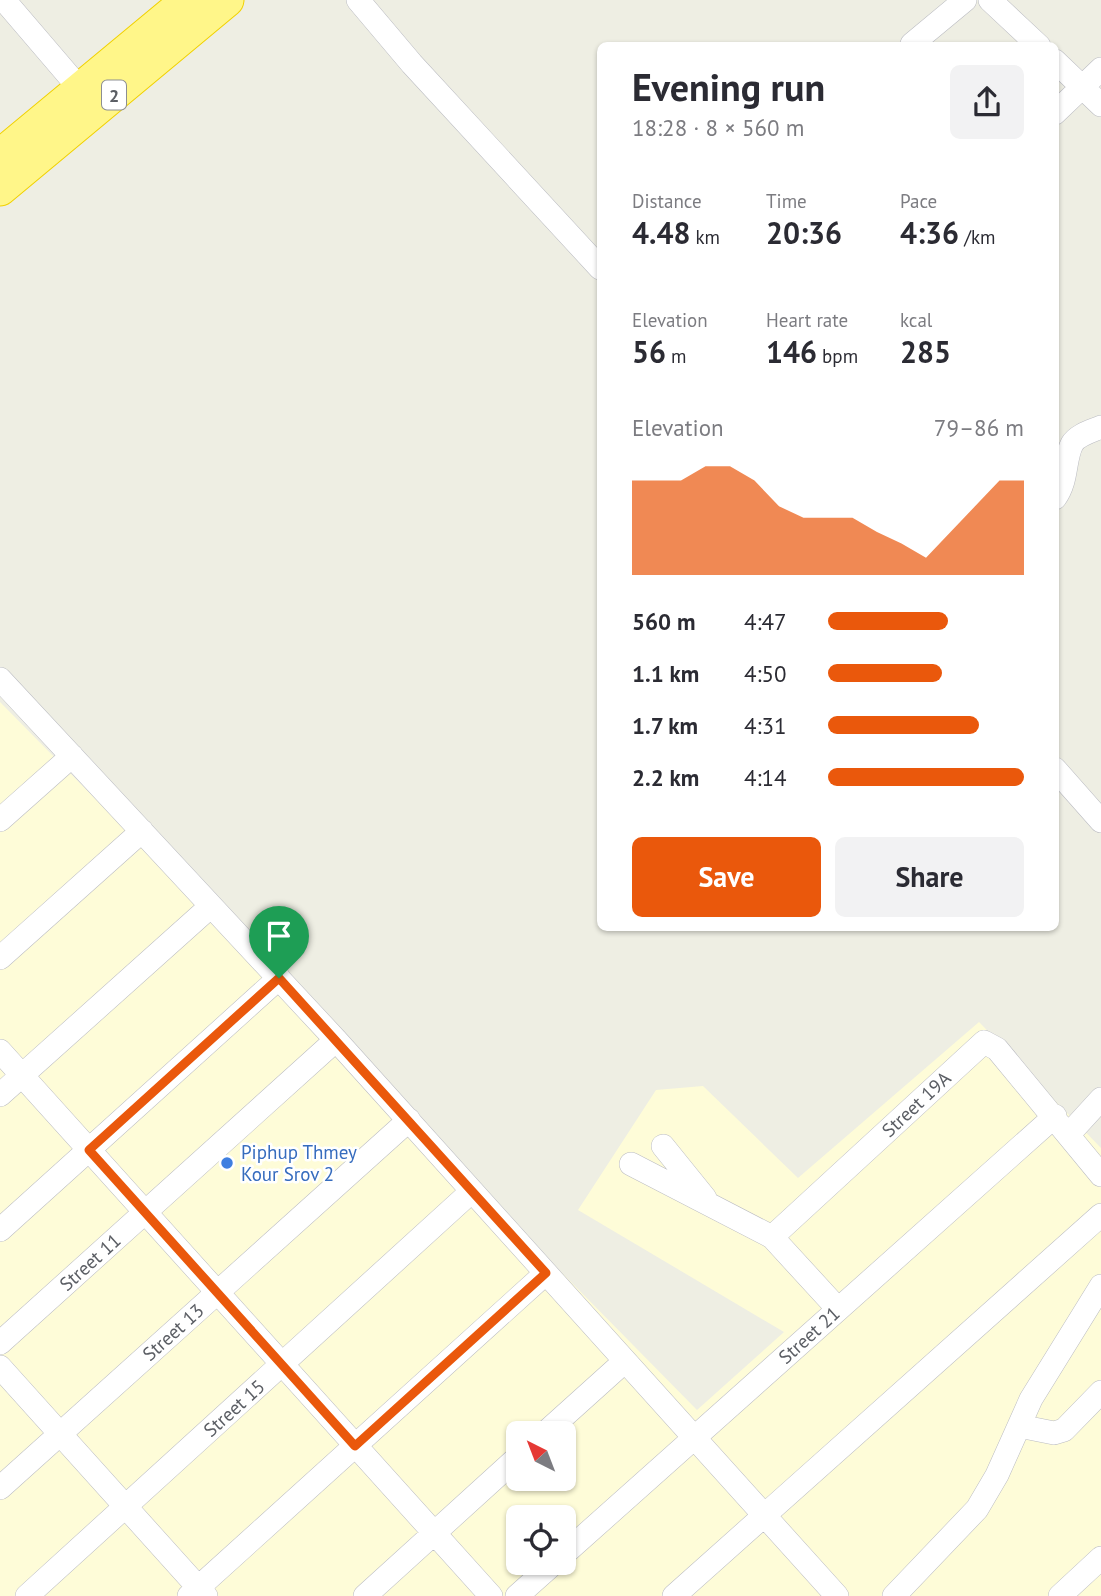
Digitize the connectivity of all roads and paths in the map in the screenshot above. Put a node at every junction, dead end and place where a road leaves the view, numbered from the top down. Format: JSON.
{"nodes":[{"id":1,"x":4,"y":0,"type":"edge"},
{"id":2,"x":188,"y":0,"type":"edge"},
{"id":3,"x":227,"y":0,"type":"edge"},
{"id":4,"x":358,"y":0,"type":"edge"},
{"id":5,"x":965,"y":0,"type":"edge"},
{"id":6,"x":990,"y":0,"type":"edge"},
{"id":7,"x":914,"y":42,"type":"edge"},
{"id":8,"x":1035,"y":42,"type":"edge"},
{"id":9,"x":1059,"y":65,"type":"edge"},
{"id":10,"x":1101,"y":69,"type":"edge"},
{"id":11,"x":1083,"y":86,"type":"junction"},
{"id":12,"x":81,"y":90,"type":"junction"},
{"id":13,"x":1101,"y":105,"type":"edge"},
{"id":14,"x":1059,"y":109,"type":"edge"},
{"id":15,"x":0,"y":156,"type":"edge"},
{"id":16,"x":0,"y":189,"type":"edge"},
{"id":17,"x":597,"y":265,"type":"edge"},
{"id":18,"x":1101,"y":427,"type":"edge"},
{"id":19,"x":1059,"y":490,"type":"edge"},
{"id":20,"x":0,"y":679,"type":"edge"},
{"id":21,"x":72,"y":756,"type":"junction"},
{"id":22,"x":1059,"y":774,"type":"edge"},
{"id":23,"x":0,"y":820,"type":"edge"},
{"id":24,"x":1101,"y":821,"type":"edge"},
{"id":25,"x":142,"y":831,"type":"junction"},
{"id":26,"x":211,"y":906,"type":"junction"},
{"id":27,"x":0,"y":958,"type":"edge"},
{"id":28,"x":279,"y":978,"type":"junction"},
{"id":29,"x":336,"y":1040,"type":"junction"},
{"id":30,"x":0,"y":1051,"type":"edge"},
{"id":31,"x":22,"y":1075,"type":"junction"},
{"id":32,"x":0,"y":1095,"type":"edge"},
{"id":33,"x":1101,"y":1100,"type":"edge"},
{"id":34,"x":409,"y":1120,"type":"junction"},
{"id":35,"x":1062,"y":1125,"type":"junction"},
{"id":36,"x":663,"y":1146,"type":"dead end"},
{"id":37,"x":89,"y":1150,"type":"junction"},
{"id":38,"x":631,"y":1164,"type":"dead end"},
{"id":39,"x":1101,"y":1175,"type":"edge"},
{"id":40,"x":472,"y":1191,"type":"junction"},
{"id":41,"x":711,"y":1206,"type":"junction"},
{"id":42,"x":145,"y":1212,"type":"junction"},
{"id":43,"x":1101,"y":1215,"type":"edge"},
{"id":44,"x":0,"y":1230,"type":"edge"},
{"id":45,"x":772,"y":1237,"type":"junction"},
{"id":46,"x":546,"y":1273,"type":"junction"},
{"id":47,"x":218,"y":1292,"type":"junction"},
{"id":48,"x":1098,"y":1298,"type":"edge"},
{"id":49,"x":838,"y":1309,"type":"junction"},
{"id":50,"x":0,"y":1343,"type":"edge"},
{"id":51,"x":625,"y":1361,"type":"junction"},
{"id":52,"x":282,"y":1364,"type":"junction"},
{"id":53,"x":0,"y":1367,"type":"edge"},
{"id":54,"x":1101,"y":1392,"type":"edge"},
{"id":55,"x":558,"y":1421,"type":"edge"},
{"id":56,"x":1019,"y":1426,"type":"junction"},
{"id":57,"x":60,"y":1434,"type":"junction"},
{"id":58,"x":694,"y":1437,"type":"junction"},
{"id":59,"x":355,"y":1446,"type":"junction"},
{"id":60,"x":506,"y":1468,"type":"edge"},
{"id":61,"x":0,"y":1488,"type":"edge"},
{"id":62,"x":125,"y":1506,"type":"junction"},
{"id":63,"x":765,"y":1515,"type":"junction"},
{"id":64,"x":434,"y":1533,"type":"junction"},
{"id":65,"x":576,"y":1544,"type":"edge"},
{"id":66,"x":1101,"y":1558,"type":"edge"},
{"id":67,"x":541,"y":1575,"type":"edge"},
{"id":68,"x":198,"y":1593,"type":"edge"},
{"id":69,"x":27,"y":1596,"type":"edge"},
{"id":70,"x":365,"y":1596,"type":"edge"},
{"id":71,"x":491,"y":1596,"type":"edge"},
{"id":72,"x":517,"y":1596,"type":"edge"},
{"id":73,"x":674,"y":1596,"type":"edge"},
{"id":74,"x":837,"y":1596,"type":"edge"},
{"id":75,"x":894,"y":1596,"type":"edge"},
{"id":76,"x":1060,"y":1596,"type":"edge"}],
"edges":[{"from":1,"to":12,"type":"street"},
{"from":2,"to":12,"type":"highway","number":"2"},
{"from":3,"to":16,"type":"highway","number":"2"},
{"from":4,"to":17,"type":"street"},
{"from":5,"to":7,"type":"street"},
{"from":6,"to":8,"type":"street"},
{"from":9,"to":11,"type":"street"},
{"from":10,"to":11,"type":"street"},
{"from":11,"to":13,"type":"street"},
{"from":11,"to":14,"type":"street"},
{"from":12,"to":15,"type":"highway","number":"2"},
{"from":18,"to":19,"type":"street"},
{"from":20,"to":21,"type":"street"},
{"from":21,"to":23,"type":"street"},
{"from":21,"to":25,"type":"street"},
{"from":22,"to":24,"type":"street"},
{"from":25,"to":26,"type":"street"},
{"from":25,"to":27,"type":"street"},
{"from":26,"to":28,"type":"street"},
{"from":26,"to":31,"type":"street"},
{"from":28,"to":29,"type":"street"},
{"from":28,"to":37,"type":"street"},
{"from":29,"to":34,"type":"street"},
{"from":29,"to":42,"type":"street","name":"Street 11"},
{"from":30,"to":31,"type":"street"},
{"from":31,"to":32,"type":"street"},
{"from":31,"to":37,"type":"street"},
{"from":33,"to":35,"type":"street","name":"Street 21"},
{"from":34,"to":40,"type":"street"},
{"from":34,"to":47,"type":"street","name":"Street 13"},
{"from":35,"to":39,"type":"street"},
{"from":35,"to":45,"type":"street","name":"Street 19A"},
{"from":35,"to":49,"type":"street","name":"Street 21"},
{"from":36,"to":41,"type":"street"},
{"from":37,"to":42,"type":"street"},
{"from":37,"to":44,"type":"street"},
{"from":38,"to":41,"type":"street"},
{"from":40,"to":46,"type":"street"},
{"from":40,"to":52,"type":"street","name":"Street 15"},
{"from":41,"to":45,"type":"street"},
{"from":42,"to":47,"type":"street"},
{"from":42,"to":50,"type":"street","name":"Street 11"},
{"from":43,"to":63,"type":"street"},
{"from":45,"to":49,"type":"street"},
{"from":46,"to":51,"type":"street"},
{"from":46,"to":59,"type":"street"},
{"from":47,"to":52,"type":"street"},
{"from":47,"to":57,"type":"street","name":"Street 13"},
{"from":48,"to":56,"type":"street"},
{"from":49,"to":58,"type":"street","name":"Street 21"},
{"from":51,"to":55,"type":"street"},
{"from":51,"to":58,"type":"street"},
{"from":52,"to":59,"type":"street"},
{"from":52,"to":62,"type":"street","name":"Street 15"},
{"from":53,"to":57,"type":"street"},
{"from":54,"to":56,"type":"street"},
{"from":56,"to":75,"type":"street"},
{"from":57,"to":61,"type":"street","name":"Street 13"},
{"from":57,"to":62,"type":"street"},
{"from":58,"to":63,"type":"street"},
{"from":58,"to":65,"type":"street","name":"Street 21"},
{"from":59,"to":64,"type":"street"},
{"from":59,"to":68,"type":"street"},
{"from":60,"to":64,"type":"street"},
{"from":62,"to":68,"type":"street"},
{"from":62,"to":69,"type":"street","name":"Street 15"},
{"from":63,"to":73,"type":"street"},
{"from":63,"to":74,"type":"street"},
{"from":64,"to":70,"type":"street"},
{"from":64,"to":71,"type":"street"},
{"from":66,"to":76,"type":"street"},
{"from":67,"to":72,"type":"street"}]}
